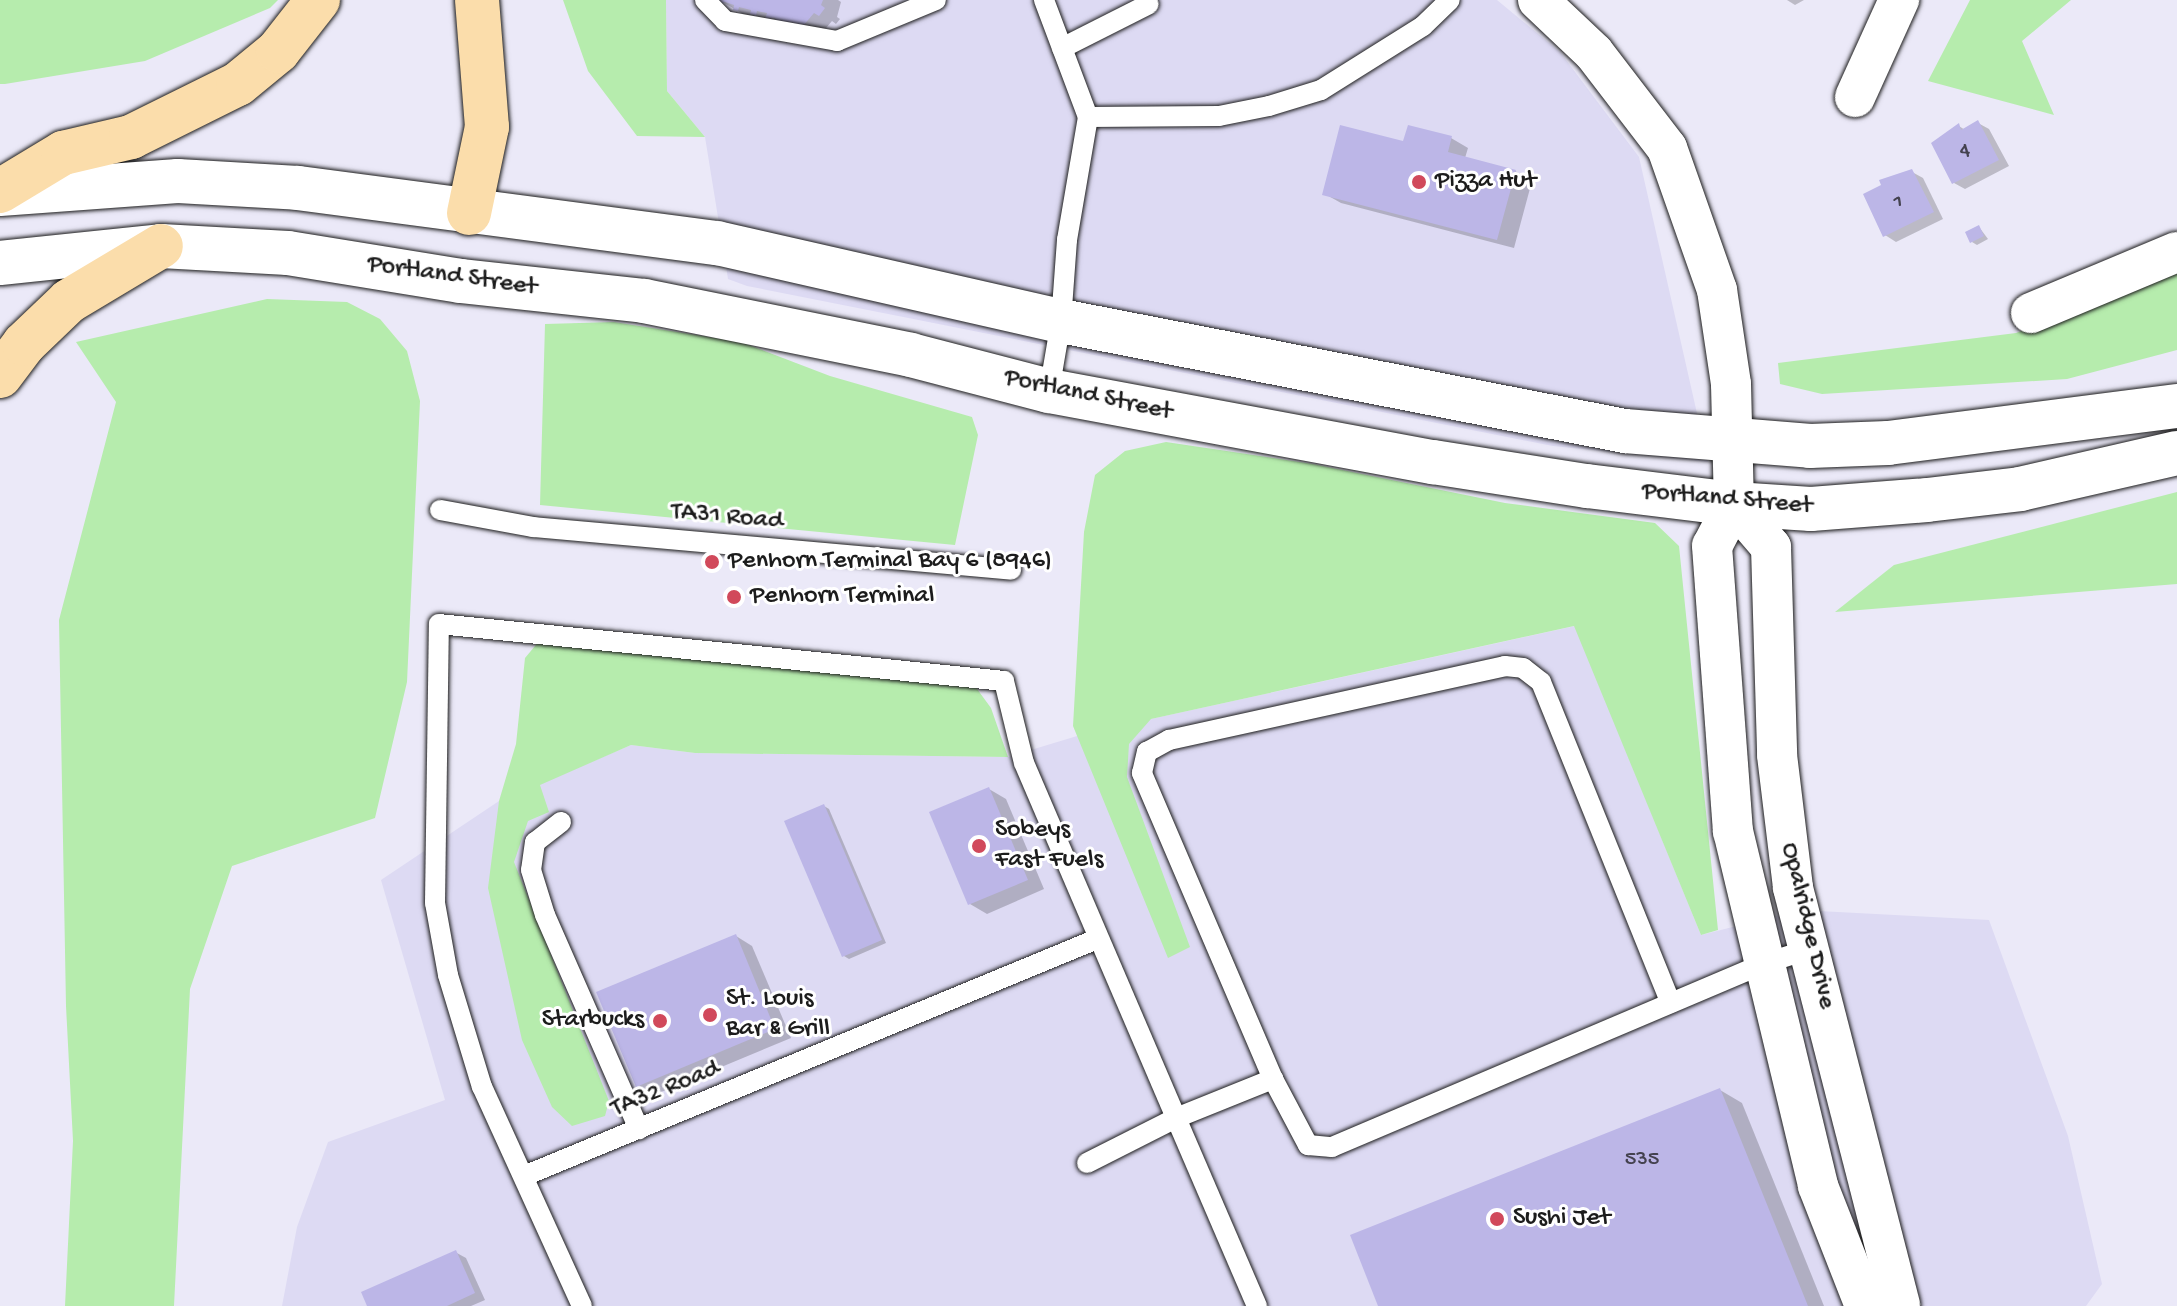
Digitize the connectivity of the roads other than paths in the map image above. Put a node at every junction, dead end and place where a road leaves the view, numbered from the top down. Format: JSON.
{"nodes":[{"id":1,"x":318,"y":0,"type":"edge"},
{"id":2,"x":477,"y":0,"type":"edge"},
{"id":3,"x":705,"y":0,"type":"edge"},
{"id":4,"x":936,"y":0,"type":"edge"},
{"id":5,"x":1044,"y":0,"type":"edge"},
{"id":6,"x":1450,"y":0,"type":"edge"},
{"id":7,"x":1538,"y":0,"type":"edge"},
{"id":8,"x":1899,"y":0,"type":"edge"},
{"id":9,"x":1149,"y":4,"type":"dead end"},
{"id":10,"x":892,"y":9,"type":"edge"},
{"id":11,"x":1062,"y":48,"type":"junction"},
{"id":12,"x":1855,"y":97,"type":"dead end"},
{"id":13,"x":1088,"y":117,"type":"junction"},
{"id":14,"x":0,"y":192,"type":"edge"},
{"id":15,"x":469,"y":213,"type":"junction"},
{"id":16,"x":161,"y":246,"type":"junction"},
{"id":17,"x":2177,"y":252,"type":"edge"},
{"id":18,"x":0,"y":263,"type":"edge"},
{"id":19,"x":461,"y":281,"type":"junction"},
{"id":20,"x":2031,"y":313,"type":"dead end"},
{"id":21,"x":1061,"y":321,"type":"junction"},
{"id":22,"x":0,"y":376,"type":"edge"},
{"id":23,"x":1049,"y":391,"type":"junction"},
{"id":24,"x":2177,"y":406,"type":"edge"},
{"id":25,"x":2177,"y":453,"type":"edge"},
{"id":26,"x":1733,"y":473,"type":"junction"},
{"id":27,"x":440,"y":510,"type":"dead end"},
{"id":28,"x":1011,"y":570,"type":"dead end"},
{"id":29,"x":561,"y":822,"type":"dead end"},
{"id":30,"x":1097,"y":939,"type":"junction"},
{"id":31,"x":1810,"y":949,"type":"junction"},
{"id":32,"x":1766,"y":963,"type":"junction"},
{"id":33,"x":1671,"y":1003,"type":"junction"},
{"id":34,"x":1273,"y":1079,"type":"junction"},
{"id":35,"x":1176,"y":1118,"type":"junction"},
{"id":36,"x":639,"y":1129,"type":"junction"},
{"id":37,"x":1087,"y":1163,"type":"dead end"},
{"id":38,"x":524,"y":1176,"type":"junction"},
{"id":39,"x":582,"y":1306,"type":"edge"},
{"id":40,"x":1257,"y":1306,"type":"edge"},
{"id":41,"x":1865,"y":1306,"type":"edge"},
{"id":42,"x":1900,"y":1306,"type":"edge"}],
"edges":[{"from":1,"to":14,"type":"highway"},
{"from":2,"to":15,"type":"highway"},
{"from":3,"to":10,"type":"lane"},
{"from":4,"to":10,"type":"lane"},
{"from":5,"to":11,"type":"lane"},
{"from":6,"to":13,"type":"lane"},
{"from":7,"to":26,"type":"street"},
{"from":8,"to":12,"type":"street"},
{"from":9,"to":11,"type":"lane"},
{"from":11,"to":13,"type":"lane"},
{"from":13,"to":21,"type":"lane"},
{"from":14,"to":15,"type":"main road","name":"Portland Street"},
{"from":15,"to":19,"type":"main road"},
{"from":15,"to":21,"type":"main road","name":"Portland Street"},
{"from":16,"to":18,"type":"main road","name":"Portland Street"},
{"from":16,"to":19,"type":"main road","name":"Portland Street"},
{"from":16,"to":22,"type":"highway"},
{"from":17,"to":20,"type":"street"},
{"from":19,"to":23,"type":"main road","name":"Portland Street"},
{"from":21,"to":23,"type":"lane"},
{"from":21,"to":26,"type":"main road","name":"Portland Street"},
{"from":23,"to":26,"type":"main road","name":"Portland Street"},
{"from":24,"to":26,"type":"main road","name":"Portland Street"},
{"from":25,"to":26,"type":"main road","name":"Portland Street"},
{"from":26,"to":31,"type":"street","name":"Opalridge Drive"},
{"from":26,"to":32,"type":"street","name":"Opalridge Drive"},
{"from":27,"to":28,"type":"lane","name":"TA31 Road"},
{"from":29,"to":36,"type":"lane"},
{"from":30,"to":35,"type":"lane"},
{"from":30,"to":36,"type":"lane","name":"TA32 Road"},
{"from":30,"to":38,"type":"lane"},
{"from":31,"to":32,"type":"lane"},
{"from":31,"to":42,"type":"street","name":"Opalridge Drive"},
{"from":32,"to":33,"type":"lane"},
{"from":32,"to":41,"type":"street","name":"Opalridge Drive"},
{"from":33,"to":34,"type":"lane"},
{"from":33,"to":34,"type":"lane"},
{"from":34,"to":35,"type":"lane"},
{"from":35,"to":37,"type":"lane"},
{"from":35,"to":40,"type":"lane"},
{"from":36,"to":38,"type":"lane","name":"TA32 Road"},
{"from":38,"to":39,"type":"lane"}]}
